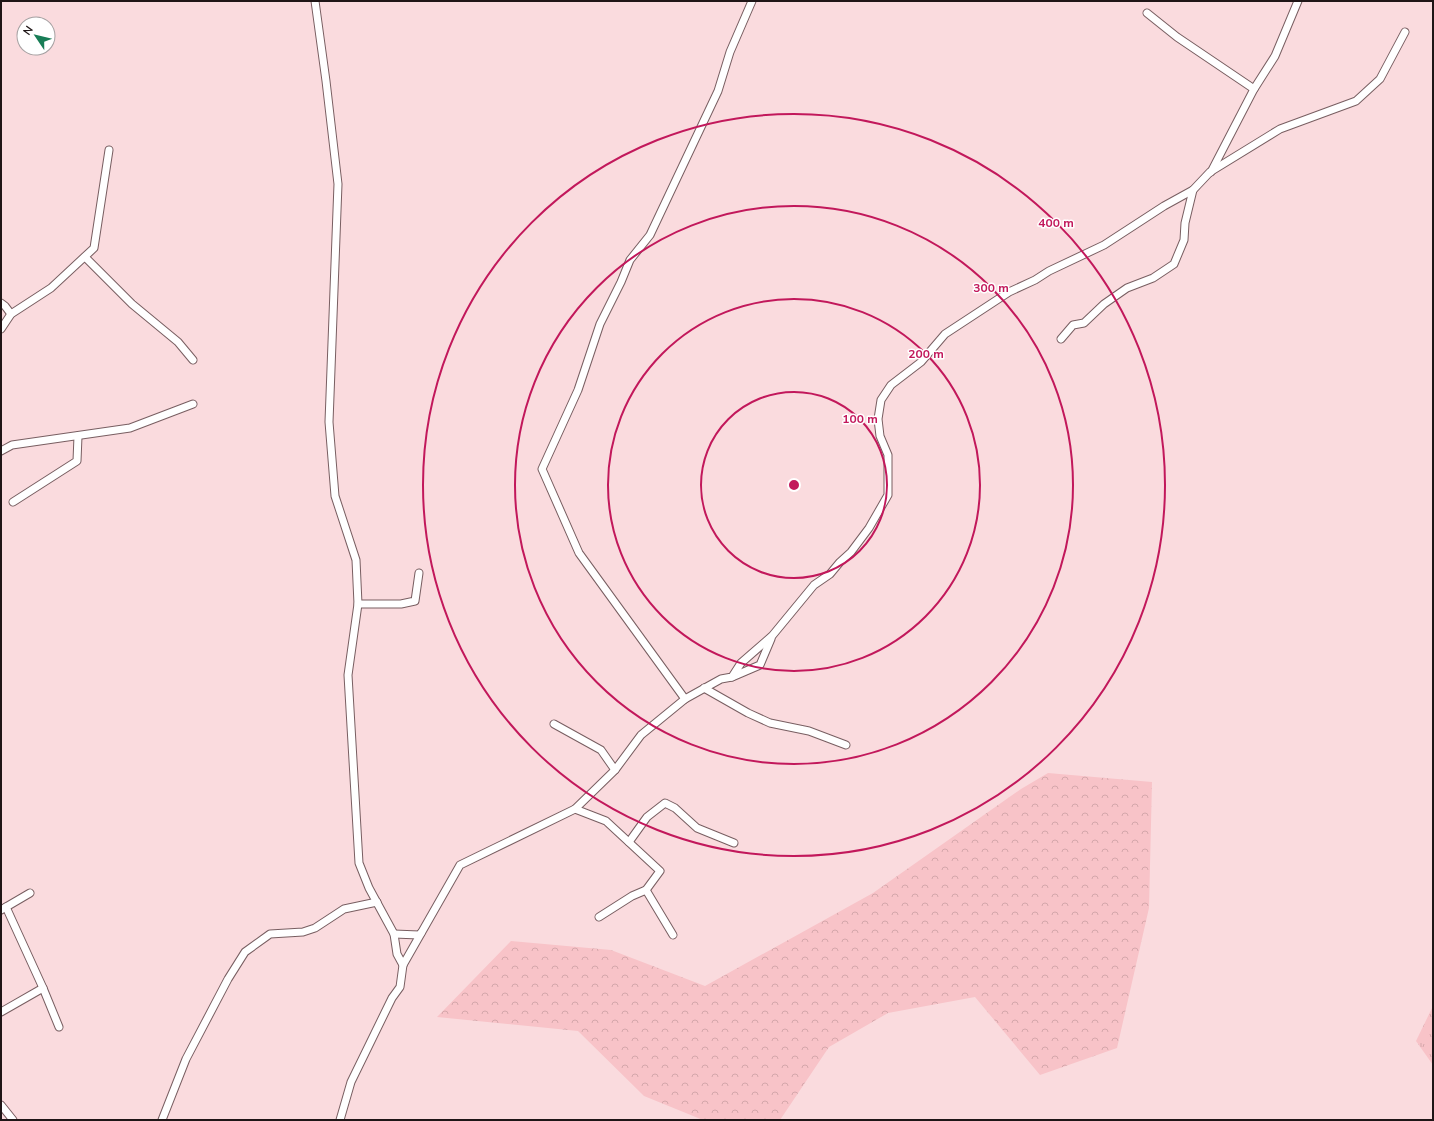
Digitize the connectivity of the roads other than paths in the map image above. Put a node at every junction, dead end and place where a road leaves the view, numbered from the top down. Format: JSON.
{"nodes":[{"id":1,"x":315,"y":1,"type":"edge"},
{"id":2,"x":752,"y":1,"type":"edge"},
{"id":3,"x":1298,"y":1,"type":"edge"},
{"id":4,"x":1147,"y":13,"type":"dead end"},
{"id":5,"x":1405,"y":32,"type":"dead end"},
{"id":6,"x":1254,"y":89,"type":"junction"},
{"id":7,"x":109,"y":150,"type":"dead end"},
{"id":8,"x":1210,"y":172,"type":"junction"},
{"id":9,"x":1193,"y":190,"type":"junction"},
{"id":10,"x":85,"y":257,"type":"junction"},
{"id":11,"x":1,"y":303,"type":"edge"},
{"id":12,"x":11,"y":314,"type":"junction"},
{"id":13,"x":1,"y":329,"type":"edge"},
{"id":14,"x":1061,"y":339,"type":"dead end"},
{"id":15,"x":192,"y":360,"type":"dead end"},
{"id":16,"x":193,"y":404,"type":"dead end"},
{"id":17,"x":78,"y":436,"type":"junction"},
{"id":18,"x":1,"y":451,"type":"edge"},
{"id":19,"x":13,"y":502,"type":"dead end"},
{"id":20,"x":419,"y":573,"type":"dead end"},
{"id":21,"x":358,"y":604,"type":"junction"},
{"id":22,"x":772,"y":636,"type":"junction"},
{"id":23,"x":732,"y":677,"type":"junction"},
{"id":24,"x":704,"y":688,"type":"junction"},
{"id":25,"x":685,"y":699,"type":"junction"},
{"id":26,"x":554,"y":724,"type":"dead end"},
{"id":27,"x":846,"y":745,"type":"dead end"},
{"id":28,"x":615,"y":770,"type":"junction"},
{"id":29,"x":575,"y":809,"type":"junction"},
{"id":30,"x":629,"y":842,"type":"junction"},
{"id":31,"x":734,"y":843,"type":"dead end"},
{"id":32,"x":646,"y":890,"type":"junction"},
{"id":33,"x":30,"y":893,"type":"dead end"},
{"id":34,"x":377,"y":902,"type":"junction"},
{"id":35,"x":3,"y":908,"type":"edge"},
{"id":36,"x":599,"y":917,"type":"dead end"},
{"id":37,"x":422,"y":933,"type":"junction"},
{"id":38,"x":394,"y":934,"type":"junction"},
{"id":39,"x":673,"y":935,"type":"dead end"},
{"id":40,"x":403,"y":965,"type":"junction"},
{"id":41,"x":43,"y":988,"type":"junction"},
{"id":42,"x":1,"y":1012,"type":"edge"},
{"id":43,"x":59,"y":1027,"type":"dead end"},
{"id":44,"x":1,"y":1104,"type":"edge"},
{"id":45,"x":13,"y":1120,"type":"edge"},
{"id":46,"x":162,"y":1120,"type":"edge"},
{"id":47,"x":340,"y":1120,"type":"edge"}],
"edges":[{"from":1,"to":21,"type":"street"},
{"from":2,"to":25,"type":"street"},
{"from":3,"to":6,"type":"street"},
{"from":4,"to":6,"type":"street"},
{"from":5,"to":8,"type":"street"},
{"from":6,"to":8,"type":"street"},
{"from":7,"to":10,"type":"street"},
{"from":8,"to":9,"type":"street"},
{"from":9,"to":14,"type":"street"},
{"from":9,"to":22,"type":"street"},
{"from":10,"to":12,"type":"street"},
{"from":10,"to":15,"type":"street"},
{"from":11,"to":12,"type":"street"},
{"from":12,"to":13,"type":"street"},
{"from":16,"to":17,"type":"street"},
{"from":17,"to":18,"type":"street"},
{"from":17,"to":19,"type":"street"},
{"from":20,"to":21,"type":"street"},
{"from":21,"to":34,"type":"street"},
{"from":22,"to":23,"type":"street"},
{"from":22,"to":23,"type":"street"},
{"from":23,"to":24,"type":"street"},
{"from":24,"to":25,"type":"street"},
{"from":24,"to":27,"type":"street"},
{"from":25,"to":28,"type":"street"},
{"from":26,"to":28,"type":"street"},
{"from":28,"to":29,"type":"street"},
{"from":29,"to":30,"type":"street"},
{"from":29,"to":37,"type":"street"},
{"from":30,"to":31,"type":"street"},
{"from":30,"to":32,"type":"street"},
{"from":32,"to":36,"type":"street"},
{"from":32,"to":39,"type":"street"},
{"from":33,"to":35,"type":"street"},
{"from":34,"to":38,"type":"street"},
{"from":34,"to":46,"type":"street"},
{"from":35,"to":41,"type":"street"},
{"from":37,"to":38,"type":"street"},
{"from":37,"to":40,"type":"street"},
{"from":38,"to":40,"type":"street"},
{"from":40,"to":47,"type":"street"},
{"from":41,"to":42,"type":"street"},
{"from":41,"to":43,"type":"street"},
{"from":44,"to":45,"type":"street"}]}
